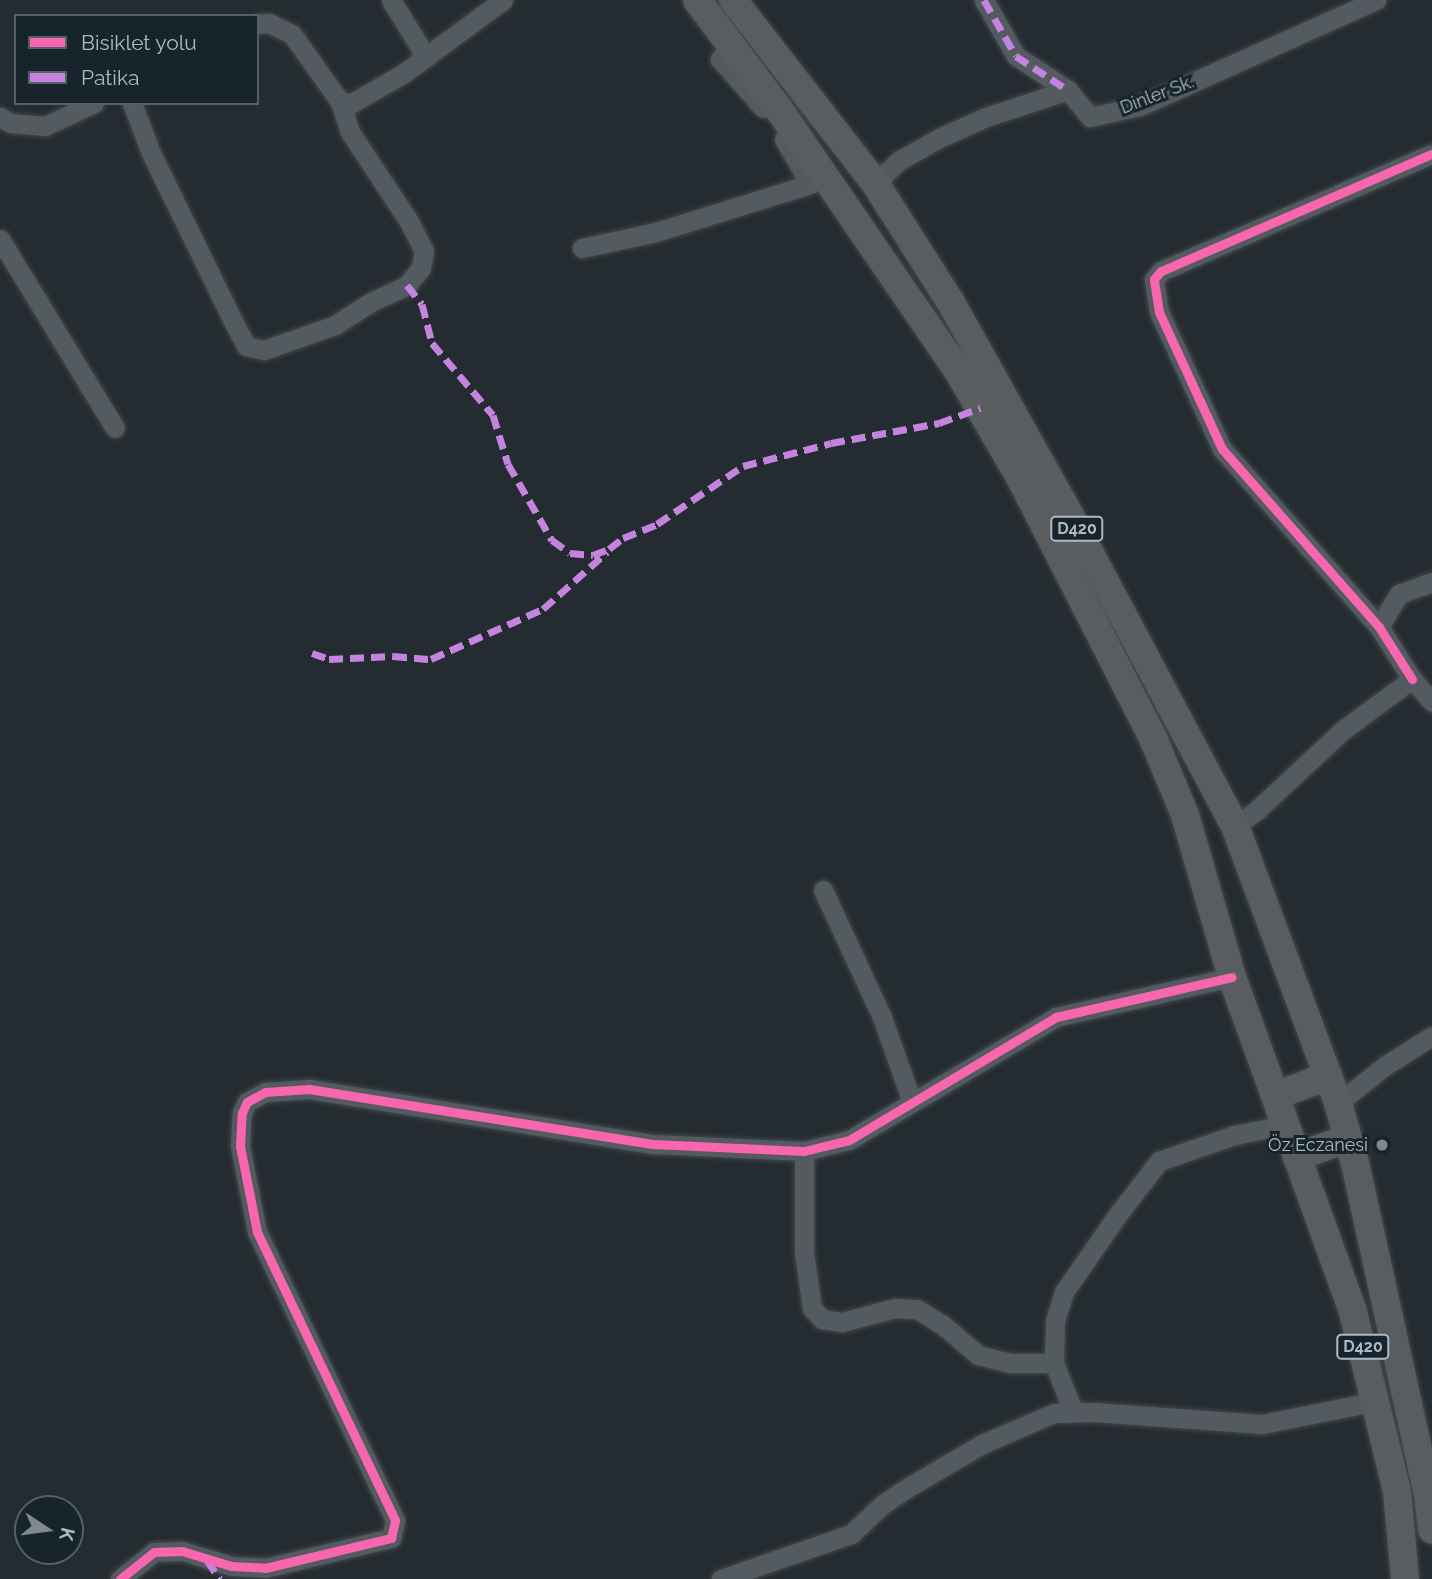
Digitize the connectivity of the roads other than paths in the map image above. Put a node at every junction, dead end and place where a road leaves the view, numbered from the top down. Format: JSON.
{"nodes":[{"id":1,"x":391,"y":0,"type":"edge"},
{"id":2,"x":503,"y":0,"type":"edge"},
{"id":3,"x":697,"y":0,"type":"edge"},
{"id":4,"x":733,"y":0,"type":"edge"},
{"id":5,"x":984,"y":0,"type":"edge"},
{"id":6,"x":1376,"y":0,"type":"edge"},
{"id":7,"x":259,"y":24,"type":"edge"},
{"id":8,"x":732,"y":46,"type":"junction"},
{"id":9,"x":426,"y":57,"type":"junction"},
{"id":10,"x":1068,"y":90,"type":"junction"},
{"id":11,"x":340,"y":102,"type":"junction"},
{"id":12,"x":90,"y":105,"type":"edge"},
{"id":13,"x":133,"y":105,"type":"edge"},
{"id":14,"x":0,"y":117,"type":"edge"},
{"id":15,"x":1432,"y":154,"type":"edge"},
{"id":16,"x":875,"y":183,"type":"junction"},
{"id":17,"x":0,"y":239,"type":"edge"},
{"id":18,"x":582,"y":248,"type":"dead end"},
{"id":19,"x":115,"y":428,"type":"dead end"},
{"id":20,"x":1432,"y":582,"type":"edge"},
{"id":21,"x":1379,"y":627,"type":"junction"},
{"id":22,"x":1412,"y":679,"type":"junction"},
{"id":23,"x":1432,"y":702,"type":"edge"},
{"id":24,"x":1235,"y":826,"type":"junction"},
{"id":25,"x":823,"y":890,"type":"dead end"},
{"id":26,"x":1231,"y":977,"type":"junction"},
{"id":27,"x":1432,"y":1035,"type":"edge"},
{"id":28,"x":1333,"y":1089,"type":"junction"},
{"id":29,"x":1275,"y":1096,"type":"junction"},
{"id":30,"x":912,"y":1102,"type":"junction"},
{"id":31,"x":1284,"y":1125,"type":"junction"},
{"id":32,"x":1349,"y":1138,"type":"junction"},
{"id":33,"x":804,"y":1151,"type":"junction"},
{"id":34,"x":1297,"y":1157,"type":"junction"},
{"id":35,"x":1054,"y":1363,"type":"junction"},
{"id":36,"x":1377,"y":1401,"type":"junction"},
{"id":37,"x":1073,"y":1411,"type":"junction"},
{"id":38,"x":1431,"y":1519,"type":"edge"},
{"id":39,"x":120,"y":1579,"type":"edge"},
{"id":40,"x":721,"y":1579,"type":"edge"},
{"id":41,"x":1405,"y":1579,"type":"edge"}],
"edges":[{"from":1,"to":9,"type":"street"},
{"from":2,"to":9,"type":"street"},
{"from":3,"to":8,"type":"highway"},
{"from":4,"to":16,"type":"highway","number":"D420"},
{"from":5,"to":10,"type":"street"},
{"from":6,"to":10,"type":"street","name":"Dinler Sk."},
{"from":7,"to":11,"type":"street"},
{"from":8,"to":18,"type":"street"},
{"from":8,"to":26,"type":"highway"},
{"from":9,"to":11,"type":"street"},
{"from":10,"to":16,"type":"street"},
{"from":11,"to":13,"type":"street"},
{"from":12,"to":14,"type":"street"},
{"from":15,"to":21,"type":"street"},
{"from":16,"to":24,"type":"highway","number":"D420"},
{"from":17,"to":19,"type":"street"},
{"from":20,"to":21,"type":"street"},
{"from":21,"to":22,"type":"street"},
{"from":22,"to":23,"type":"street"},
{"from":22,"to":24,"type":"street"},
{"from":24,"to":28,"type":"highway","number":"D420"},
{"from":25,"to":30,"type":"street"},
{"from":26,"to":29,"type":"highway"},
{"from":26,"to":30,"type":"street"},
{"from":27,"to":28,"type":"street"},
{"from":28,"to":29,"type":"highway"},
{"from":28,"to":32,"type":"highway","number":"D420"},
{"from":29,"to":31,"type":"highway"},
{"from":30,"to":33,"type":"street"},
{"from":31,"to":34,"type":"highway","number":"D420"},
{"from":31,"to":35,"type":"street"},
{"from":32,"to":34,"type":"highway"},
{"from":32,"to":38,"type":"highway","number":"D420"},
{"from":33,"to":35,"type":"street"},
{"from":33,"to":39,"type":"street"},
{"from":34,"to":36,"type":"highway","number":"D420"},
{"from":35,"to":37,"type":"street"},
{"from":36,"to":37,"type":"street"},
{"from":36,"to":41,"type":"highway","number":"D420"},
{"from":37,"to":40,"type":"street"}]}
